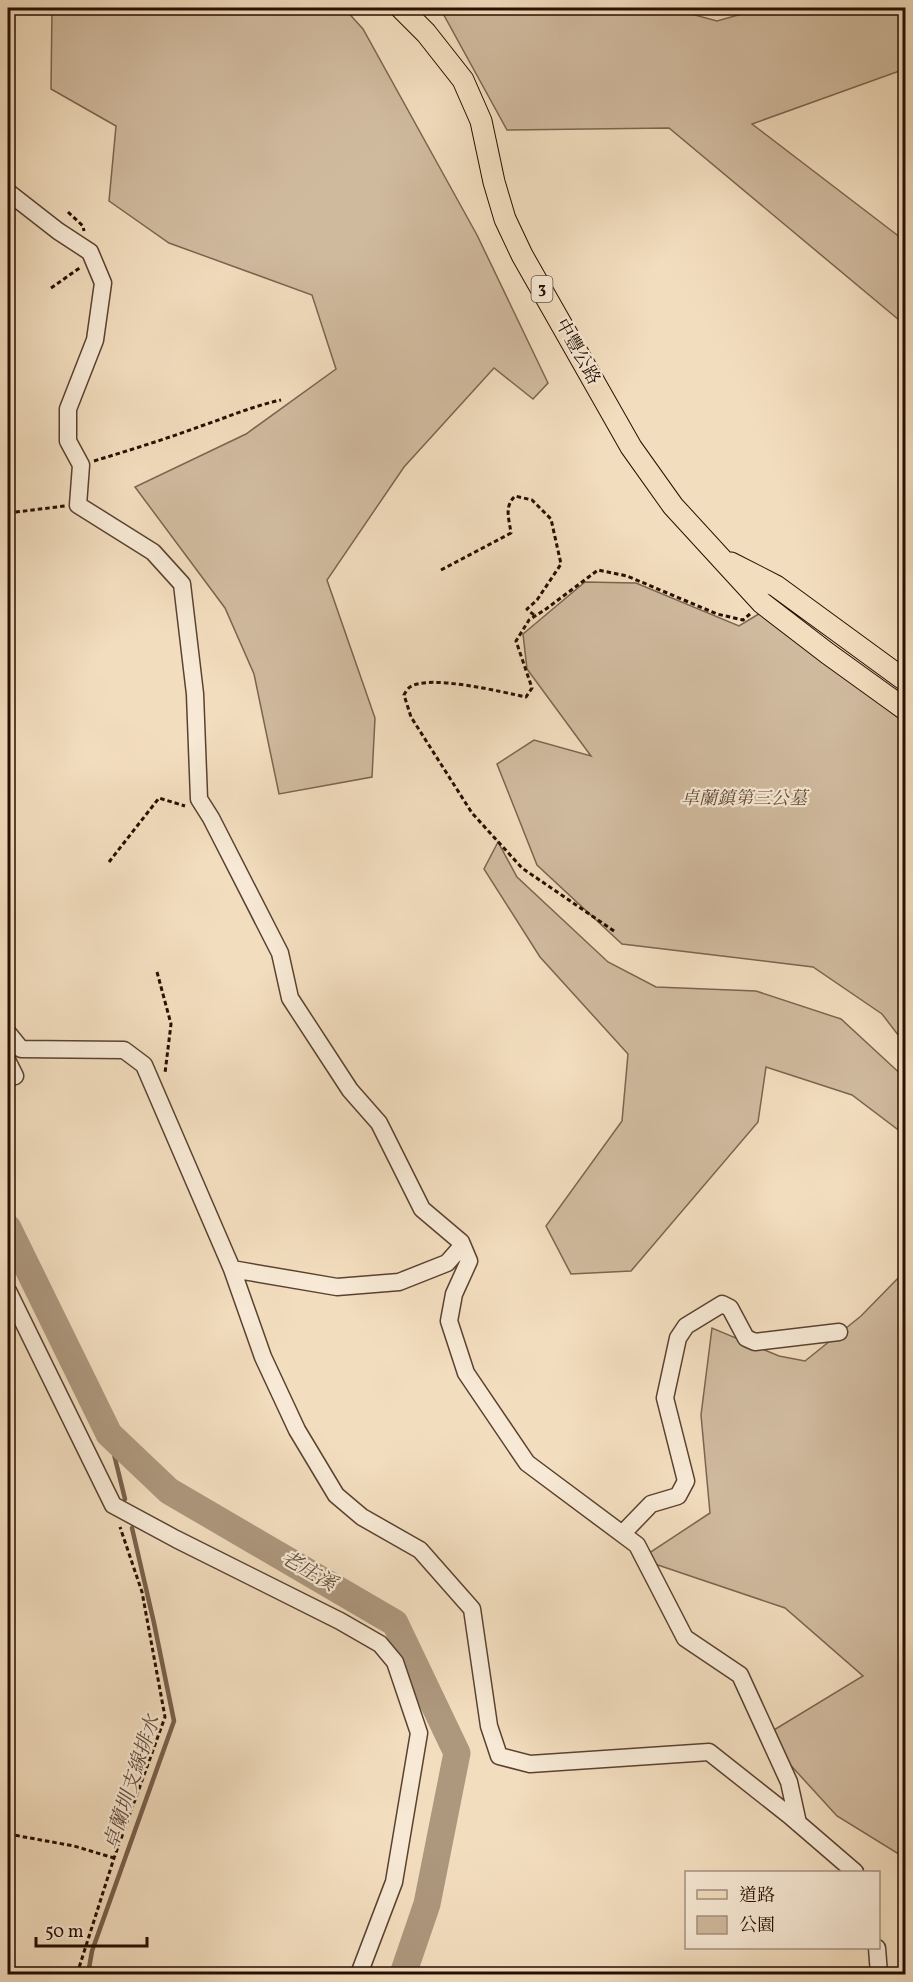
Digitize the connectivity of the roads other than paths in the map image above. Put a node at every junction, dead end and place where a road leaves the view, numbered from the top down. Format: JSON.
{"nodes":[{"id":1,"x":401,"y":8,"type":"edge"},
{"id":2,"x":8,"y":192,"type":"edge"},
{"id":3,"x":717,"y":556,"type":"junction"},
{"id":4,"x":906,"y":681,"type":"edge"},
{"id":5,"x":906,"y":710,"type":"edge"},
{"id":6,"x":8,"y":1033,"type":"edge"},
{"id":7,"x":462,"y":1246,"type":"junction"},
{"id":8,"x":232,"y":1269,"type":"junction"},
{"id":9,"x":8,"y":1291,"type":"edge"},
{"id":10,"x":838,"y":1332,"type":"dead end"},
{"id":11,"x":623,"y":1533,"type":"junction"},
{"id":12,"x":798,"y":1823,"type":"junction"},
{"id":13,"x":854,"y":1871,"type":"edge"},
{"id":14,"x":877,"y":1949,"type":"edge"},
{"id":15,"x":359,"y":1974,"type":"edge"},
{"id":16,"x":879,"y":1974,"type":"edge"}],
"edges":[{"from":1,"to":3,"type":"main road","name":"中豐公路","number":"3"},
{"from":2,"to":7,"type":"lane"},
{"from":3,"to":4,"type":"main road","name":"中豐公路","number":"3"},
{"from":3,"to":5,"type":"main road","name":"中豐公路","number":"3"},
{"from":6,"to":8,"type":"lane"},
{"from":7,"to":8,"type":"lane"},
{"from":7,"to":11,"type":"lane"},
{"from":8,"to":12,"type":"lane"},
{"from":9,"to":15,"type":"lane"},
{"from":10,"to":11,"type":"lane"},
{"from":11,"to":12,"type":"lane"},
{"from":12,"to":13,"type":"lane"},
{"from":14,"to":16,"type":"lane"}]}
